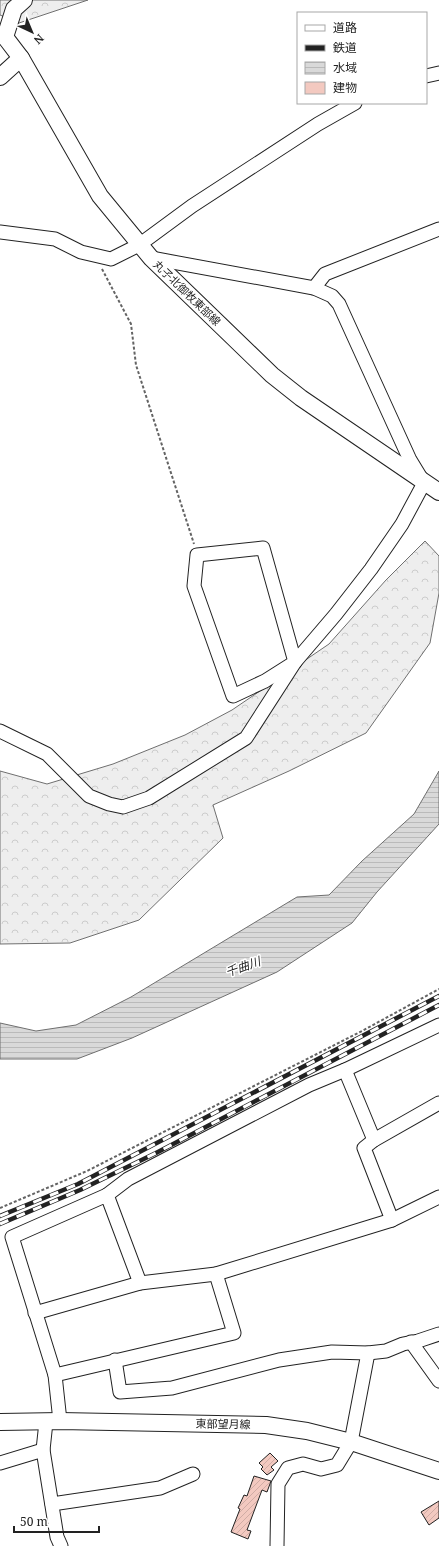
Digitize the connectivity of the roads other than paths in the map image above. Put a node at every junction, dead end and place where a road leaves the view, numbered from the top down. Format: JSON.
{"nodes":[{"id":1,"x":24,"y":0,"type":"edge"},
{"id":2,"x":3,"y":36,"type":"edge"},
{"id":3,"x":21,"y":58,"type":"junction"},
{"id":4,"x":439,"y":73,"type":"edge"},
{"id":5,"x":427,"y":76,"type":"edge"},
{"id":6,"x":0,"y":78,"type":"edge"},
{"id":7,"x":353,"y":104,"type":"edge"},
{"id":8,"x":439,"y":229,"type":"edge"},
{"id":9,"x":0,"y":232,"type":"edge"},
{"id":10,"x":139,"y":245,"type":"junction"},
{"id":11,"x":151,"y":258,"type":"junction"},
{"id":12,"x":314,"y":288,"type":"junction"},
{"id":13,"x":424,"y":483,"type":"junction"},
{"id":14,"x":439,"y":492,"type":"edge"},
{"id":15,"x":294,"y":662,"type":"junction"},
{"id":16,"x":0,"y":731,"type":"edge"},
{"id":17,"x":439,"y":1025,"type":"edge"},
{"id":18,"x":345,"y":1070,"type":"junction"},
{"id":19,"x":439,"y":1103,"type":"edge"},
{"id":20,"x":374,"y":1140,"type":"junction"},
{"id":21,"x":106,"y":1195,"type":"junction"},
{"id":22,"x":439,"y":1197,"type":"edge"},
{"id":23,"x":392,"y":1220,"type":"junction"},
{"id":24,"x":216,"y":1274,"type":"junction"},
{"id":25,"x":140,"y":1283,"type":"junction"},
{"id":26,"x":35,"y":1313,"type":"junction"},
{"id":27,"x":439,"y":1334,"type":"edge"},
{"id":28,"x":411,"y":1342,"type":"junction"},
{"id":29,"x":368,"y":1353,"type":"junction"},
{"id":30,"x":115,"y":1360,"type":"junction"},
{"id":31,"x":55,"y":1375,"type":"junction"},
{"id":32,"x":439,"y":1381,"type":"edge"},
{"id":33,"x":53,"y":1421,"type":"junction"},
{"id":34,"x":0,"y":1422,"type":"edge"},
{"id":35,"x":351,"y":1442,"type":"junction"},
{"id":36,"x":43,"y":1450,"type":"junction"},
{"id":37,"x":0,"y":1463,"type":"edge"},
{"id":38,"x":439,"y":1470,"type":"edge"},
{"id":39,"x":193,"y":1474,"type":"dead end"},
{"id":40,"x":52,"y":1504,"type":"junction"},
{"id":41,"x":61,"y":1546,"type":"edge"},
{"id":42,"x":277,"y":1546,"type":"edge"}],
"edges":[{"from":1,"to":2,"type":"main road"},
{"from":2,"to":3,"type":"main road","name":"丸子北御牧東部線"},
{"from":3,"to":6,"type":"main road"},
{"from":3,"to":10,"type":"main road","name":"丸子北御牧東部線"},
{"from":4,"to":5,"type":"street"},
{"from":7,"to":10,"type":"street"},
{"from":8,"to":12,"type":"street"},
{"from":9,"to":10,"type":"street"},
{"from":10,"to":11,"type":"main road","name":"丸子北御牧東部線"},
{"from":11,"to":12,"type":"street"},
{"from":11,"to":13,"type":"main road","name":"丸子北御牧東部線"},
{"from":12,"to":13,"type":"street"},
{"from":13,"to":14,"type":"main road","name":"丸子北御牧東部線"},
{"from":13,"to":15,"type":"street"},
{"from":15,"to":15,"type":"street"},
{"from":15,"to":16,"type":"street"},
{"from":17,"to":18,"type":"street"},
{"from":18,"to":20,"type":"street"},
{"from":18,"to":21,"type":"street"},
{"from":19,"to":20,"type":"street"},
{"from":20,"to":23,"type":"street"},
{"from":21,"to":25,"type":"street"},
{"from":21,"to":26,"type":"street"},
{"from":22,"to":23,"type":"street"},
{"from":23,"to":24,"type":"street"},
{"from":24,"to":25,"type":"street"},
{"from":24,"to":30,"type":"street"},
{"from":25,"to":26,"type":"street"},
{"from":26,"to":31,"type":"street"},
{"from":27,"to":28,"type":"street"},
{"from":28,"to":29,"type":"street"},
{"from":28,"to":32,"type":"street"},
{"from":29,"to":30,"type":"street"},
{"from":29,"to":35,"type":"street"},
{"from":30,"to":31,"type":"street"},
{"from":31,"to":33,"type":"street"},
{"from":33,"to":34,"type":"main road","name":"東部望月線"},
{"from":33,"to":35,"type":"main road","name":"東部望月線"},
{"from":33,"to":36,"type":"street"},
{"from":35,"to":38,"type":"main road","name":"東部望月線"},
{"from":35,"to":42,"type":"street"},
{"from":36,"to":37,"type":"street"},
{"from":36,"to":40,"type":"street"},
{"from":39,"to":40,"type":"street"},
{"from":40,"to":41,"type":"street"}]}
